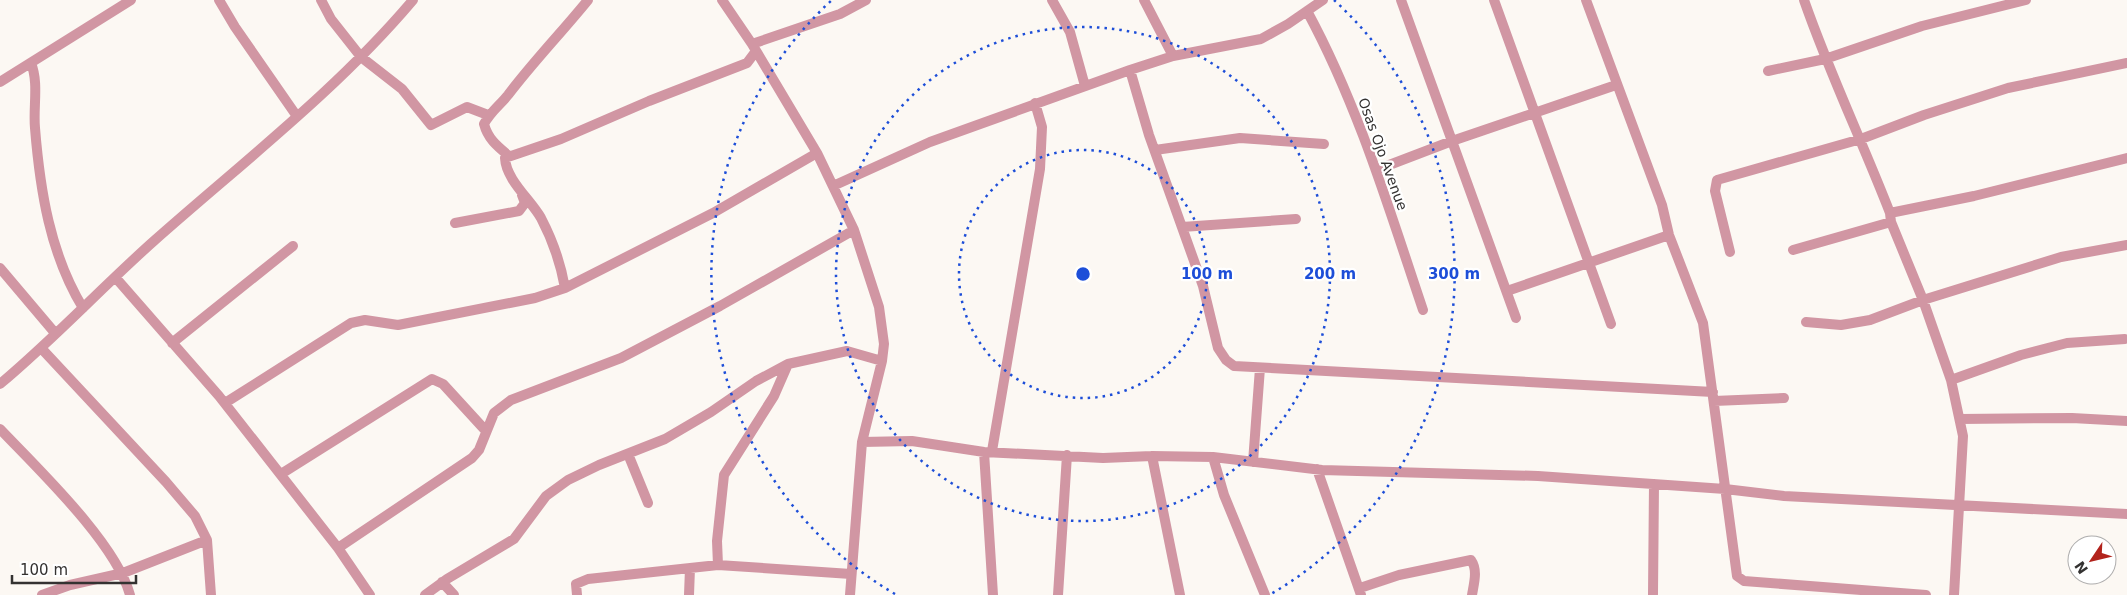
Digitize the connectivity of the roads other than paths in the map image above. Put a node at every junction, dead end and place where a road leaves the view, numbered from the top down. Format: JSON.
{"nodes":[{"id":1,"x":131,"y":0,"type":"edge"},
{"id":2,"x":219,"y":0,"type":"edge"},
{"id":3,"x":321,"y":0,"type":"edge"},
{"id":4,"x":413,"y":0,"type":"edge"},
{"id":5,"x":588,"y":0,"type":"edge"},
{"id":6,"x":722,"y":0,"type":"edge"},
{"id":7,"x":866,"y":0,"type":"edge"},
{"id":8,"x":1052,"y":0,"type":"edge"},
{"id":9,"x":1144,"y":0,"type":"edge"},
{"id":10,"x":1322,"y":0,"type":"edge"},
{"id":11,"x":1401,"y":0,"type":"edge"},
{"id":12,"x":1494,"y":0,"type":"edge"},
{"id":13,"x":1586,"y":0,"type":"edge"},
{"id":14,"x":1804,"y":0,"type":"edge"},
{"id":15,"x":2026,"y":0,"type":"edge"},
{"id":16,"x":1307,"y":11,"type":"junction"},
{"id":17,"x":754,"y":48,"type":"junction"},
{"id":18,"x":1173,"y":56,"type":"junction"},
{"id":19,"x":361,"y":57,"type":"junction"},
{"id":20,"x":1825,"y":59,"type":"junction"},
{"id":21,"x":31,"y":63,"type":"junction"},
{"id":22,"x":2127,"y":63,"type":"edge"},
{"id":23,"x":1130,"y":70,"type":"junction"},
{"id":24,"x":1768,"y":71,"type":"dead end"},
{"id":25,"x":0,"y":82,"type":"edge"},
{"id":26,"x":1616,"y":85,"type":"junction"},
{"id":27,"x":1085,"y":86,"type":"junction"},
{"id":28,"x":1035,"y":104,"type":"junction"},
{"id":29,"x":1536,"y":112,"type":"junction"},
{"id":30,"x":296,"y":115,"type":"junction"},
{"id":31,"x":488,"y":115,"type":"junction"},
{"id":32,"x":1861,"y":139,"type":"junction"},
{"id":33,"x":1452,"y":141,"type":"junction"},
{"id":34,"x":1324,"y":144,"type":"dead end"},
{"id":35,"x":1155,"y":150,"type":"junction"},
{"id":36,"x":818,"y":153,"type":"junction"},
{"id":37,"x":509,"y":156,"type":"junction"},
{"id":38,"x":2127,"y":158,"type":"edge"},
{"id":39,"x":1376,"y":170,"type":"junction"},
{"id":40,"x":833,"y":186,"type":"junction"},
{"id":41,"x":520,"y":189,"type":"junction"},
{"id":42,"x":1891,"y":217,"type":"junction"},
{"id":43,"x":1296,"y":219,"type":"dead end"},
{"id":44,"x":455,"y":223,"type":"dead end"},
{"id":45,"x":1182,"y":227,"type":"junction"},
{"id":46,"x":854,"y":230,"type":"junction"},
{"id":47,"x":1669,"y":235,"type":"junction"},
{"id":48,"x":2127,"y":245,"type":"edge"},
{"id":49,"x":293,"y":246,"type":"dead end"},
{"id":50,"x":1793,"y":250,"type":"dead end"},
{"id":51,"x":1730,"y":252,"type":"dead end"},
{"id":52,"x":1590,"y":262,"type":"junction"},
{"id":53,"x":0,"y":268,"type":"edge"},
{"id":54,"x":115,"y":277,"type":"junction"},
{"id":55,"x":3,"y":279,"type":"edge"},
{"id":56,"x":565,"y":288,"type":"junction"},
{"id":57,"x":1507,"y":291,"type":"junction"},
{"id":58,"x":1923,"y":300,"type":"junction"},
{"id":59,"x":83,"y":308,"type":"junction"},
{"id":60,"x":1422,"y":310,"type":"dead end"},
{"id":61,"x":1516,"y":318,"type":"dead end"},
{"id":62,"x":1806,"y":322,"type":"dead end"},
{"id":63,"x":1611,"y":324,"type":"dead end"},
{"id":64,"x":54,"y":333,"type":"junction"},
{"id":65,"x":2126,"y":339,"type":"edge"},
{"id":66,"x":2088,"y":341,"type":"dead end"},
{"id":67,"x":172,"y":343,"type":"junction"},
{"id":68,"x":41,"y":348,"type":"junction"},
{"id":69,"x":882,"y":361,"type":"junction"},
{"id":70,"x":788,"y":364,"type":"junction"},
{"id":71,"x":1260,"y":368,"type":"junction"},
{"id":72,"x":1952,"y":380,"type":"junction"},
{"id":73,"x":0,"y":384,"type":"edge"},
{"id":74,"x":1713,"y":397,"type":"junction"},
{"id":75,"x":1784,"y":398,"type":"dead end"},
{"id":76,"x":225,"y":403,"type":"junction"},
{"id":77,"x":1960,"y":419,"type":"junction"},
{"id":78,"x":2127,"y":420,"type":"edge"},
{"id":79,"x":0,"y":429,"type":"edge"},
{"id":80,"x":486,"y":431,"type":"junction"},
{"id":81,"x":862,"y":442,"type":"junction"},
{"id":82,"x":988,"y":451,"type":"junction"},
{"id":83,"x":628,"y":454,"type":"junction"},
{"id":84,"x":1067,"y":456,"type":"junction"},
{"id":85,"x":1152,"y":456,"type":"junction"},
{"id":86,"x":1213,"y":457,"type":"junction"},
{"id":87,"x":1253,"y":462,"type":"junction"},
{"id":88,"x":1317,"y":469,"type":"junction"},
{"id":89,"x":281,"y":474,"type":"junction"},
{"id":90,"x":1654,"y":484,"type":"junction"},
{"id":91,"x":1725,"y":489,"type":"junction"},
{"id":92,"x":648,"y":503,"type":"dead end"},
{"id":93,"x":1960,"y":507,"type":"junction"},
{"id":94,"x":2127,"y":514,"type":"edge"},
{"id":95,"x":207,"y":540,"type":"junction"},
{"id":96,"x":338,"y":548,"type":"junction"},
{"id":97,"x":718,"y":565,"type":"junction"},
{"id":98,"x":690,"y":568,"type":"junction"},
{"id":99,"x":123,"y":573,"type":"junction"},
{"id":100,"x":851,"y":574,"type":"junction"},
{"id":101,"x":442,"y":582,"type":"junction"},
{"id":102,"x":1361,"y":592,"type":"edge"},
{"id":103,"x":1653,"y":594,"type":"edge"},
{"id":104,"x":42,"y":595,"type":"edge"},
{"id":105,"x":130,"y":595,"type":"edge"},
{"id":106,"x":211,"y":595,"type":"edge"},
{"id":107,"x":370,"y":595,"type":"edge"},
{"id":108,"x":425,"y":595,"type":"edge"},
{"id":109,"x":454,"y":595,"type":"edge"},
{"id":110,"x":577,"y":595,"type":"edge"},
{"id":111,"x":689,"y":595,"type":"edge"},
{"id":112,"x":850,"y":595,"type":"edge"},
{"id":113,"x":993,"y":595,"type":"edge"},
{"id":114,"x":1058,"y":595,"type":"edge"},
{"id":115,"x":1180,"y":595,"type":"edge"},
{"id":116,"x":1265,"y":595,"type":"edge"},
{"id":117,"x":1472,"y":595,"type":"edge"},
{"id":118,"x":1926,"y":595,"type":"edge"},
{"id":119,"x":1954,"y":595,"type":"edge"}],
"edges":[{"from":1,"to":21,"type":"street"},
{"from":2,"to":30,"type":"street"},
{"from":3,"to":19,"type":"street"},
{"from":4,"to":19,"type":"street"},
{"from":5,"to":31,"type":"street"},
{"from":6,"to":17,"type":"street"},
{"from":7,"to":17,"type":"street"},
{"from":8,"to":27,"type":"street"},
{"from":9,"to":18,"type":"street"},
{"from":10,"to":16,"type":"street"},
{"from":11,"to":33,"type":"street"},
{"from":12,"to":29,"type":"street"},
{"from":13,"to":26,"type":"street"},
{"from":14,"to":20,"type":"street"},
{"from":15,"to":20,"type":"street"},
{"from":16,"to":18,"type":"street"},
{"from":16,"to":39,"type":"street","name":"Osas Ojo Avenue"},
{"from":17,"to":36,"type":"street"},
{"from":17,"to":37,"type":"street"},
{"from":18,"to":23,"type":"street"},
{"from":19,"to":30,"type":"street"},
{"from":19,"to":31,"type":"street"},
{"from":20,"to":24,"type":"street"},
{"from":20,"to":32,"type":"street"},
{"from":21,"to":25,"type":"street"},
{"from":21,"to":59,"type":"street"},
{"from":22,"to":32,"type":"street"},
{"from":23,"to":27,"type":"street"},
{"from":23,"to":35,"type":"street"},
{"from":26,"to":29,"type":"street"},
{"from":26,"to":47,"type":"street"},
{"from":27,"to":28,"type":"street"},
{"from":28,"to":40,"type":"street"},
{"from":28,"to":82,"type":"street"},
{"from":29,"to":33,"type":"street"},
{"from":29,"to":52,"type":"street"},
{"from":30,"to":54,"type":"street"},
{"from":31,"to":37,"type":"street"},
{"from":32,"to":42,"type":"street"},
{"from":32,"to":51,"type":"street"},
{"from":33,"to":39,"type":"street"},
{"from":33,"to":57,"type":"street"},
{"from":34,"to":35,"type":"street"},
{"from":35,"to":45,"type":"street"},
{"from":36,"to":40,"type":"street"},
{"from":36,"to":56,"type":"street"},
{"from":37,"to":41,"type":"street"},
{"from":38,"to":42,"type":"street"},
{"from":39,"to":60,"type":"street","name":"Osas Ojo Avenue"},
{"from":40,"to":46,"type":"street"},
{"from":41,"to":44,"type":"street"},
{"from":41,"to":56,"type":"street"},
{"from":42,"to":50,"type":"street"},
{"from":42,"to":58,"type":"street"},
{"from":43,"to":45,"type":"street"},
{"from":45,"to":71,"type":"street"},
{"from":46,"to":69,"type":"street"},
{"from":46,"to":80,"type":"street"},
{"from":47,"to":52,"type":"street"},
{"from":47,"to":74,"type":"street"},
{"from":48,"to":58,"type":"street"},
{"from":49,"to":67,"type":"street"},
{"from":52,"to":57,"type":"street"},
{"from":52,"to":63,"type":"street"},
{"from":53,"to":55,"type":"street"},
{"from":54,"to":59,"type":"street"},
{"from":54,"to":67,"type":"street"},
{"from":55,"to":64,"type":"street"},
{"from":56,"to":76,"type":"street"},
{"from":57,"to":61,"type":"street"},
{"from":58,"to":62,"type":"street"},
{"from":58,"to":72,"type":"street"},
{"from":59,"to":64,"type":"street"},
{"from":64,"to":68,"type":"street"},
{"from":65,"to":66,"type":"street"},
{"from":65,"to":72,"type":"street"},
{"from":67,"to":76,"type":"street"},
{"from":68,"to":73,"type":"street"},
{"from":68,"to":95,"type":"street"},
{"from":69,"to":70,"type":"street"},
{"from":69,"to":81,"type":"street"},
{"from":70,"to":83,"type":"street"},
{"from":70,"to":97,"type":"street"},
{"from":71,"to":74,"type":"street"},
{"from":71,"to":87,"type":"street"},
{"from":72,"to":77,"type":"street"},
{"from":74,"to":75,"type":"street"},
{"from":74,"to":91,"type":"street"},
{"from":76,"to":89,"type":"street"},
{"from":77,"to":78,"type":"street"},
{"from":77,"to":93,"type":"street"},
{"from":79,"to":99,"type":"street"},
{"from":80,"to":89,"type":"street"},
{"from":80,"to":96,"type":"street"},
{"from":81,"to":82,"type":"street"},
{"from":81,"to":100,"type":"street"},
{"from":82,"to":84,"type":"street"},
{"from":82,"to":113,"type":"street"},
{"from":83,"to":92,"type":"street"},
{"from":83,"to":101,"type":"street"},
{"from":84,"to":85,"type":"street"},
{"from":84,"to":114,"type":"street"},
{"from":85,"to":86,"type":"street"},
{"from":85,"to":115,"type":"street"},
{"from":86,"to":87,"type":"street"},
{"from":86,"to":116,"type":"street"},
{"from":87,"to":88,"type":"street"},
{"from":88,"to":90,"type":"street"},
{"from":88,"to":102,"type":"street"},
{"from":89,"to":96,"type":"street"},
{"from":90,"to":91,"type":"street"},
{"from":90,"to":103,"type":"street"},
{"from":91,"to":93,"type":"street"},
{"from":91,"to":118,"type":"street"},
{"from":93,"to":94,"type":"street"},
{"from":93,"to":119,"type":"street"},
{"from":95,"to":99,"type":"street"},
{"from":95,"to":106,"type":"street"},
{"from":96,"to":107,"type":"street"},
{"from":97,"to":98,"type":"street"},
{"from":97,"to":100,"type":"street"},
{"from":98,"to":110,"type":"street"},
{"from":98,"to":111,"type":"street"},
{"from":99,"to":104,"type":"street"},
{"from":99,"to":105,"type":"street"},
{"from":100,"to":112,"type":"street"},
{"from":101,"to":108,"type":"street"},
{"from":101,"to":109,"type":"street"},
{"from":102,"to":117,"type":"street"}]}
